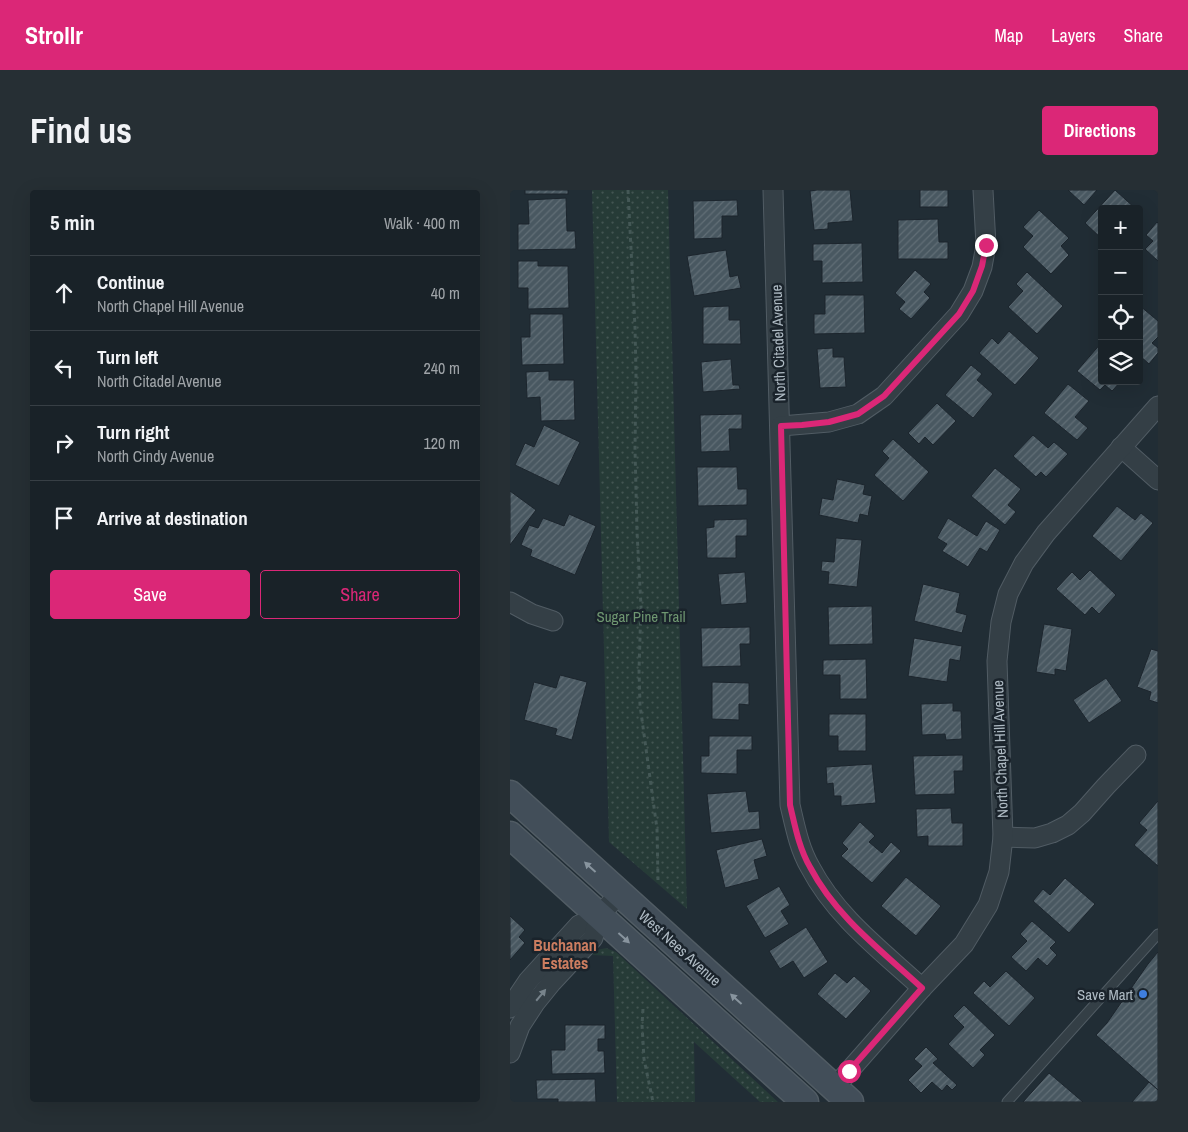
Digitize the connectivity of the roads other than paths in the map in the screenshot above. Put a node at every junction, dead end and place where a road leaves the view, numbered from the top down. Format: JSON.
{"nodes":[{"id":1,"x":773,"y":190,"type":"edge"},
{"id":2,"x":983,"y":190,"type":"edge"},
{"id":3,"x":1158,"y":406,"type":"edge"},
{"id":4,"x":781,"y":426,"type":"junction"},
{"id":5,"x":1121,"y":447,"type":"junction"},
{"id":6,"x":1158,"y":480,"type":"edge"},
{"id":7,"x":510,"y":602,"type":"edge"},
{"id":8,"x":553,"y":621,"type":"dead end"},
{"id":9,"x":1136,"y":755,"type":"dead end"},
{"id":10,"x":510,"y":794,"type":"edge"},
{"id":11,"x":510,"y":835,"type":"edge"},
{"id":12,"x":1003,"y":837,"type":"junction"},
{"id":13,"x":619,"y":894,"type":"junction"},
{"id":14,"x":599,"y":916,"type":"junction"},
{"id":15,"x":1158,"y":934,"type":"edge"},
{"id":16,"x":922,"y":988,"type":"junction"},
{"id":17,"x":683,"y":991,"type":"junction"},
{"id":18,"x":510,"y":1008,"type":"edge"},
{"id":19,"x":515,"y":1024,"type":"edge"},
{"id":20,"x":510,"y":1053,"type":"edge"},
{"id":21,"x":842,"y":1095,"type":"edge"},
{"id":22,"x":805,"y":1102,"type":"edge"},
{"id":23,"x":1007,"y":1102,"type":"edge"}],
"edges":[{"from":1,"to":4,"type":"street","name":"North Citadel Avenue"},
{"from":2,"to":4,"type":"street"},
{"from":3,"to":5,"type":"street","name":"North Chapel Hill Avenue"},
{"from":4,"to":16,"type":"street","name":"North Citadel Avenue"},
{"from":5,"to":6,"type":"street"},
{"from":5,"to":12,"type":"street","name":"North Chapel Hill Avenue"},
{"from":7,"to":8,"type":"street"},
{"from":9,"to":12,"type":"street"},
{"from":13,"to":10,"type":"main road","name":"West Nees Avenue","one_way":true},
{"from":11,"to":14,"type":"main road","name":"West Nees Avenue"},
{"from":12,"to":16,"type":"street","name":"North Chapel Hill Avenue"},
{"from":13,"to":14,"type":"street"},
{"from":21,"to":13,"type":"main road","name":"West Nees Avenue","one_way":true},
{"from":14,"to":17,"type":"main road","name":"West Nees Avenue","one_way":true},
{"from":14,"to":18,"type":"street"},
{"from":19,"to":14,"type":"street","one_way":true},
{"from":15,"to":23,"type":"lane"},
{"from":16,"to":21,"type":"street","name":"North Chapel Hill Avenue"},
{"from":17,"to":21,"type":"main road"},
{"from":17,"to":22,"type":"main road","name":"West Nees Avenue"},
{"from":19,"to":20,"type":"street"}]}
